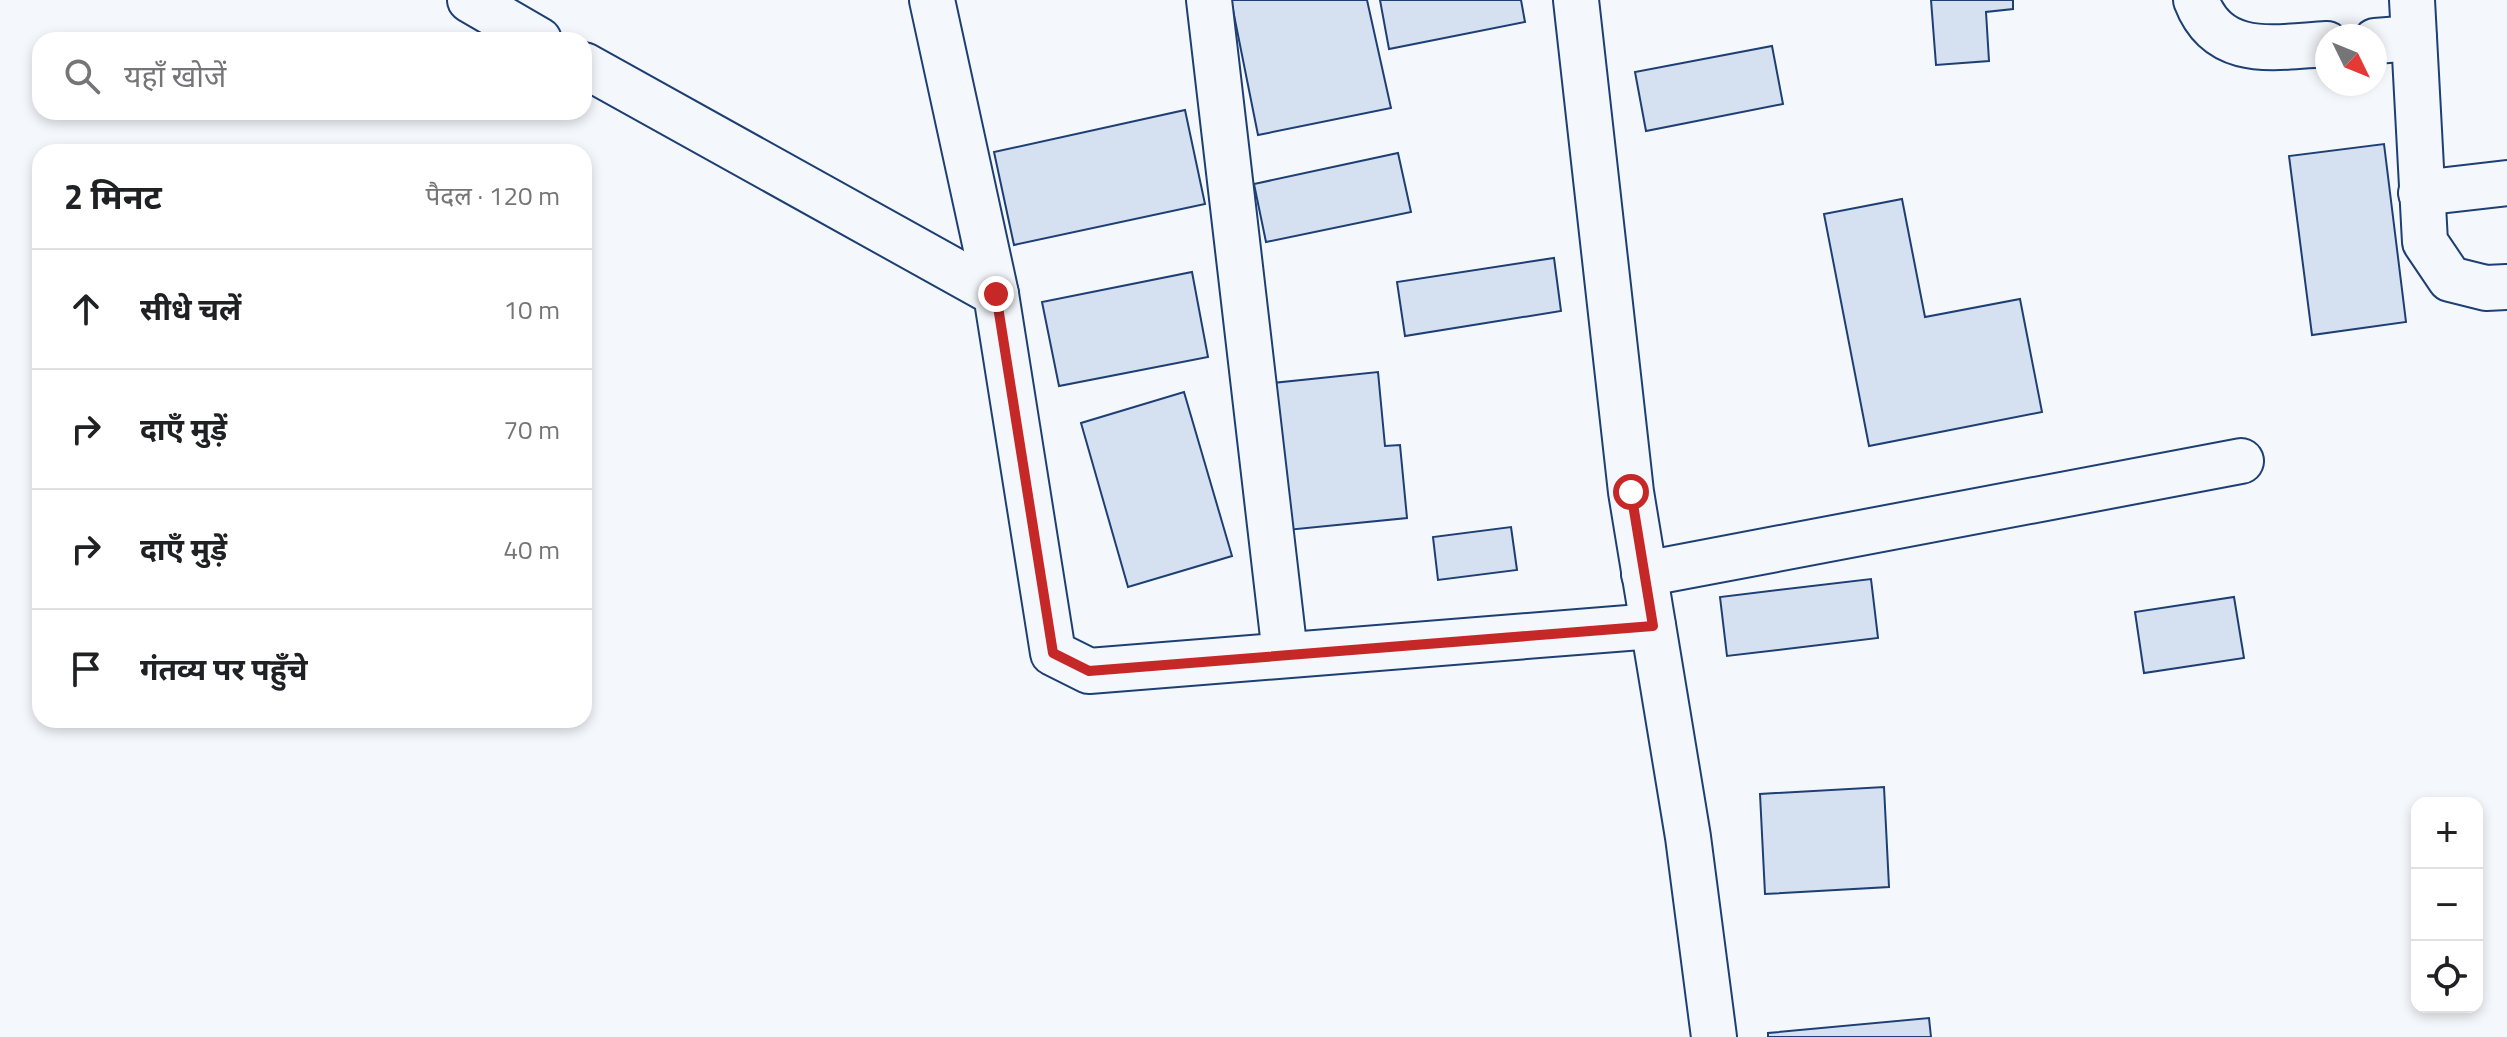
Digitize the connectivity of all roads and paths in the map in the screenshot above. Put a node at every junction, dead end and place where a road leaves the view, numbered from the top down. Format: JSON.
{"nodes":[{"id":1,"x":932,"y":0,"type":"edge"},
{"id":2,"x":1209,"y":0,"type":"edge"},
{"id":3,"x":1576,"y":0,"type":"edge"},
{"id":4,"x":2196,"y":0,"type":"edge"},
{"id":5,"x":474,"y":1,"type":"edge"},
{"id":6,"x":2400,"y":26,"type":"edge"},
{"id":7,"x":526,"y":32,"type":"edge"},
{"id":8,"x":2315,"y":45,"type":"edge"},
{"id":9,"x":592,"y":69,"type":"edge"},
{"id":10,"x":2507,"y":183,"type":"edge"},
{"id":11,"x":2421,"y":193,"type":"junction"},
{"id":12,"x":2507,"y":287,"type":"edge"},
{"id":13,"x":996,"y":294,"type":"junction"},
{"id":14,"x":2241,"y":461,"type":"dead end"},
{"id":15,"x":1644,"y":574,"type":"junction"},
{"id":16,"x":1653,"y":626,"type":"junction"},
{"id":17,"x":1285,"y":654,"type":"junction"},
{"id":18,"x":1714,"y":1037,"type":"edge"}],
"edges":[{"from":1,"to":13,"type":"street"},
{"from":2,"to":17,"type":"street"},
{"from":3,"to":15,"type":"street"},
{"from":4,"to":8,"type":"street"},
{"from":5,"to":7,"type":"street"},
{"from":6,"to":11,"type":"street"},
{"from":9,"to":13,"type":"street"},
{"from":10,"to":11,"type":"street"},
{"from":11,"to":12,"type":"street"},
{"from":13,"to":17,"type":"street"},
{"from":14,"to":15,"type":"street"},
{"from":15,"to":16,"type":"street"},
{"from":16,"to":17,"type":"street"},
{"from":16,"to":18,"type":"street"}]}
